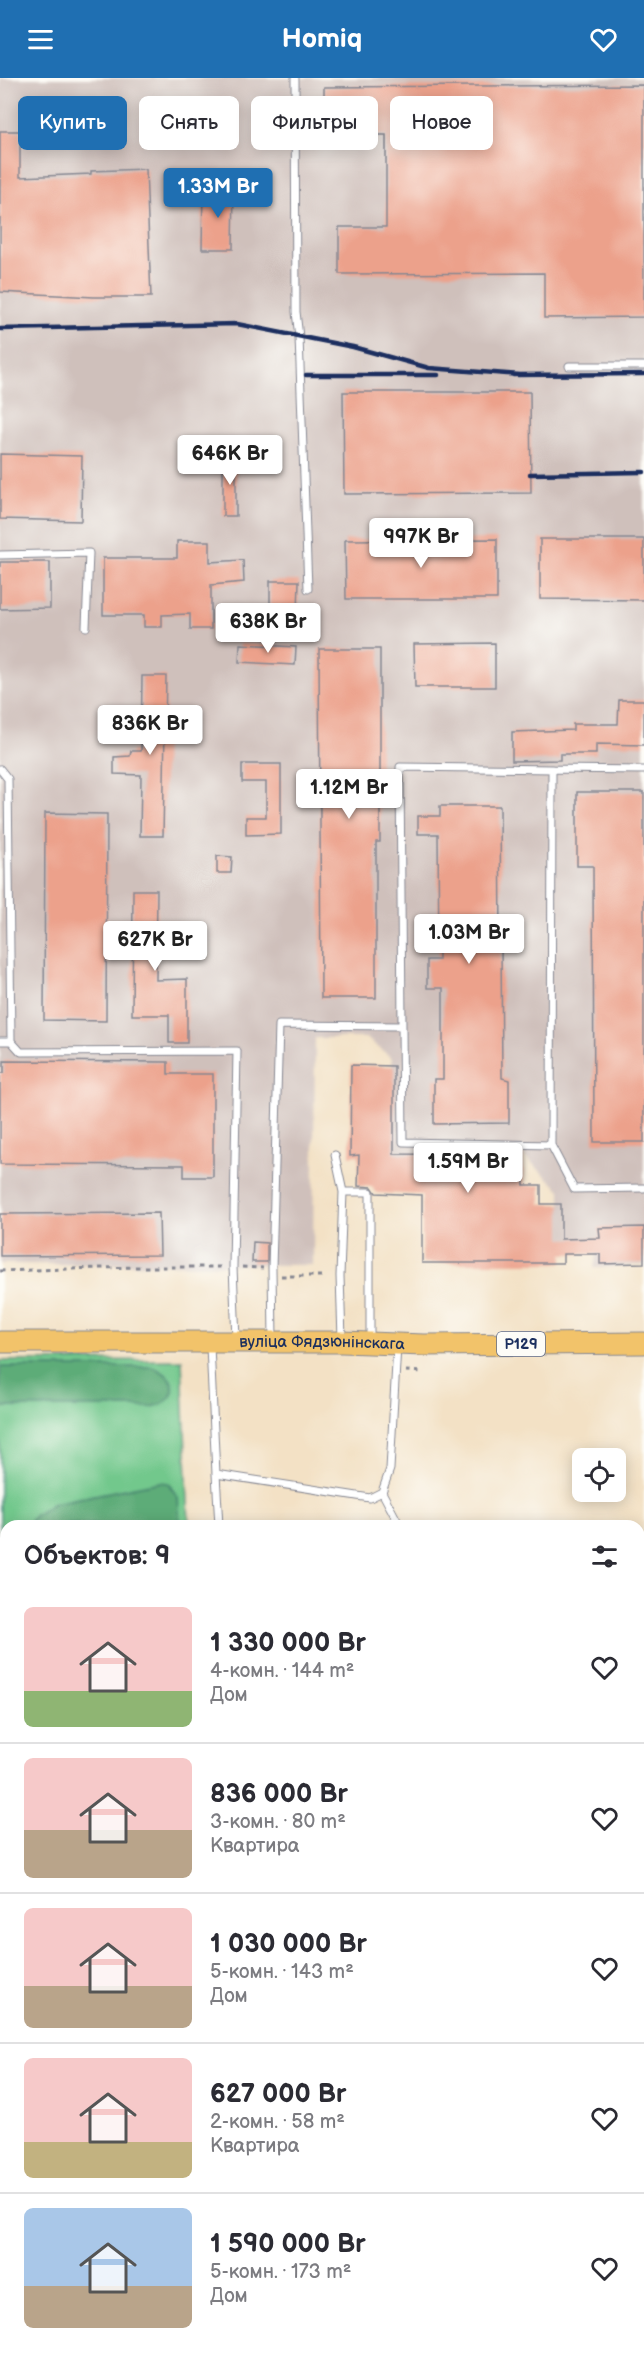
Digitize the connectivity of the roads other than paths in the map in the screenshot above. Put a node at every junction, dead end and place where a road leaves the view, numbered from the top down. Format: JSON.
{"nodes":[{"id":1,"x":295,"y":78,"type":"edge"},
{"id":2,"x":569,"y":366,"type":"dead end"},
{"id":3,"x":644,"y":366,"type":"edge"},
{"id":4,"x":0,"y":555,"type":"edge"},
{"id":5,"x":308,"y":590,"type":"dead end"},
{"id":6,"x":86,"y":627,"type":"dead end"},
{"id":7,"x":0,"y":769,"type":"edge"},
{"id":8,"x":552,"y":769,"type":"junction"},
{"id":9,"x":644,"y":770,"type":"edge"},
{"id":10,"x":402,"y":1026,"type":"junction"},
{"id":11,"x":0,"y":1041,"type":"edge"},
{"id":12,"x":11,"y":1041,"type":"junction"},
{"id":13,"x":550,"y":1145,"type":"junction"},
{"id":14,"x":335,"y":1155,"type":"dead end"},
{"id":15,"x":644,"y":1188,"type":"edge"},
{"id":16,"x":343,"y":1192,"type":"junction"},
{"id":17,"x":0,"y":1342,"type":"edge"},
{"id":18,"x":273,"y":1342,"type":"junction"},
{"id":19,"x":342,"y":1342,"type":"junction"},
{"id":20,"x":370,"y":1342,"type":"junction"},
{"id":21,"x":210,"y":1343,"type":"junction"},
{"id":22,"x":236,"y":1343,"type":"junction"},
{"id":23,"x":644,"y":1343,"type":"edge"},
{"id":24,"x":397,"y":1344,"type":"junction"},
{"id":25,"x":216,"y":1474,"type":"junction"},
{"id":26,"x":382,"y":1492,"type":"junction"},
{"id":27,"x":219,"y":1520,"type":"edge"},
{"id":28,"x":397,"y":1520,"type":"edge"}],
"edges":[{"from":1,"to":5,"type":"lane"},
{"from":2,"to":3,"type":"lane"},
{"from":4,"to":6,"type":"lane"},
{"from":7,"to":12,"type":"lane"},
{"from":8,"to":9,"type":"lane"},
{"from":8,"to":10,"type":"lane"},
{"from":8,"to":13,"type":"lane"},
{"from":10,"to":13,"type":"lane"},
{"from":10,"to":18,"type":"lane"},
{"from":11,"to":12,"type":"lane"},
{"from":12,"to":22,"type":"lane"},
{"from":13,"to":15,"type":"lane"},
{"from":14,"to":16,"type":"lane"},
{"from":16,"to":19,"type":"lane"},
{"from":16,"to":20,"type":"lane"},
{"from":17,"to":21,"type":"main road","name":"вуліца Фядзюнінскага","number":"Р129"},
{"from":18,"to":19,"type":"main road","name":"вуліца Фядзюнінскага","number":"Р129"},
{"from":18,"to":22,"type":"main road","name":"вуліца Фядзюнінскага","number":"Р129"},
{"from":19,"to":20,"type":"main road","name":"вуліца Фядзюнінскага","number":"Р129"},
{"from":20,"to":24,"type":"main road","name":"вуліца Фядзюнінскага","number":"Р129"},
{"from":21,"to":22,"type":"main road","name":"вуліца Фядзюнінскага","number":"Р129"},
{"from":21,"to":25,"type":"lane"},
{"from":23,"to":24,"type":"main road","name":"вуліца Фядзюнінскага","number":"Р129"},
{"from":24,"to":26,"type":"lane"},
{"from":25,"to":26,"type":"lane"},
{"from":25,"to":27,"type":"lane"},
{"from":26,"to":28,"type":"lane"}]}
